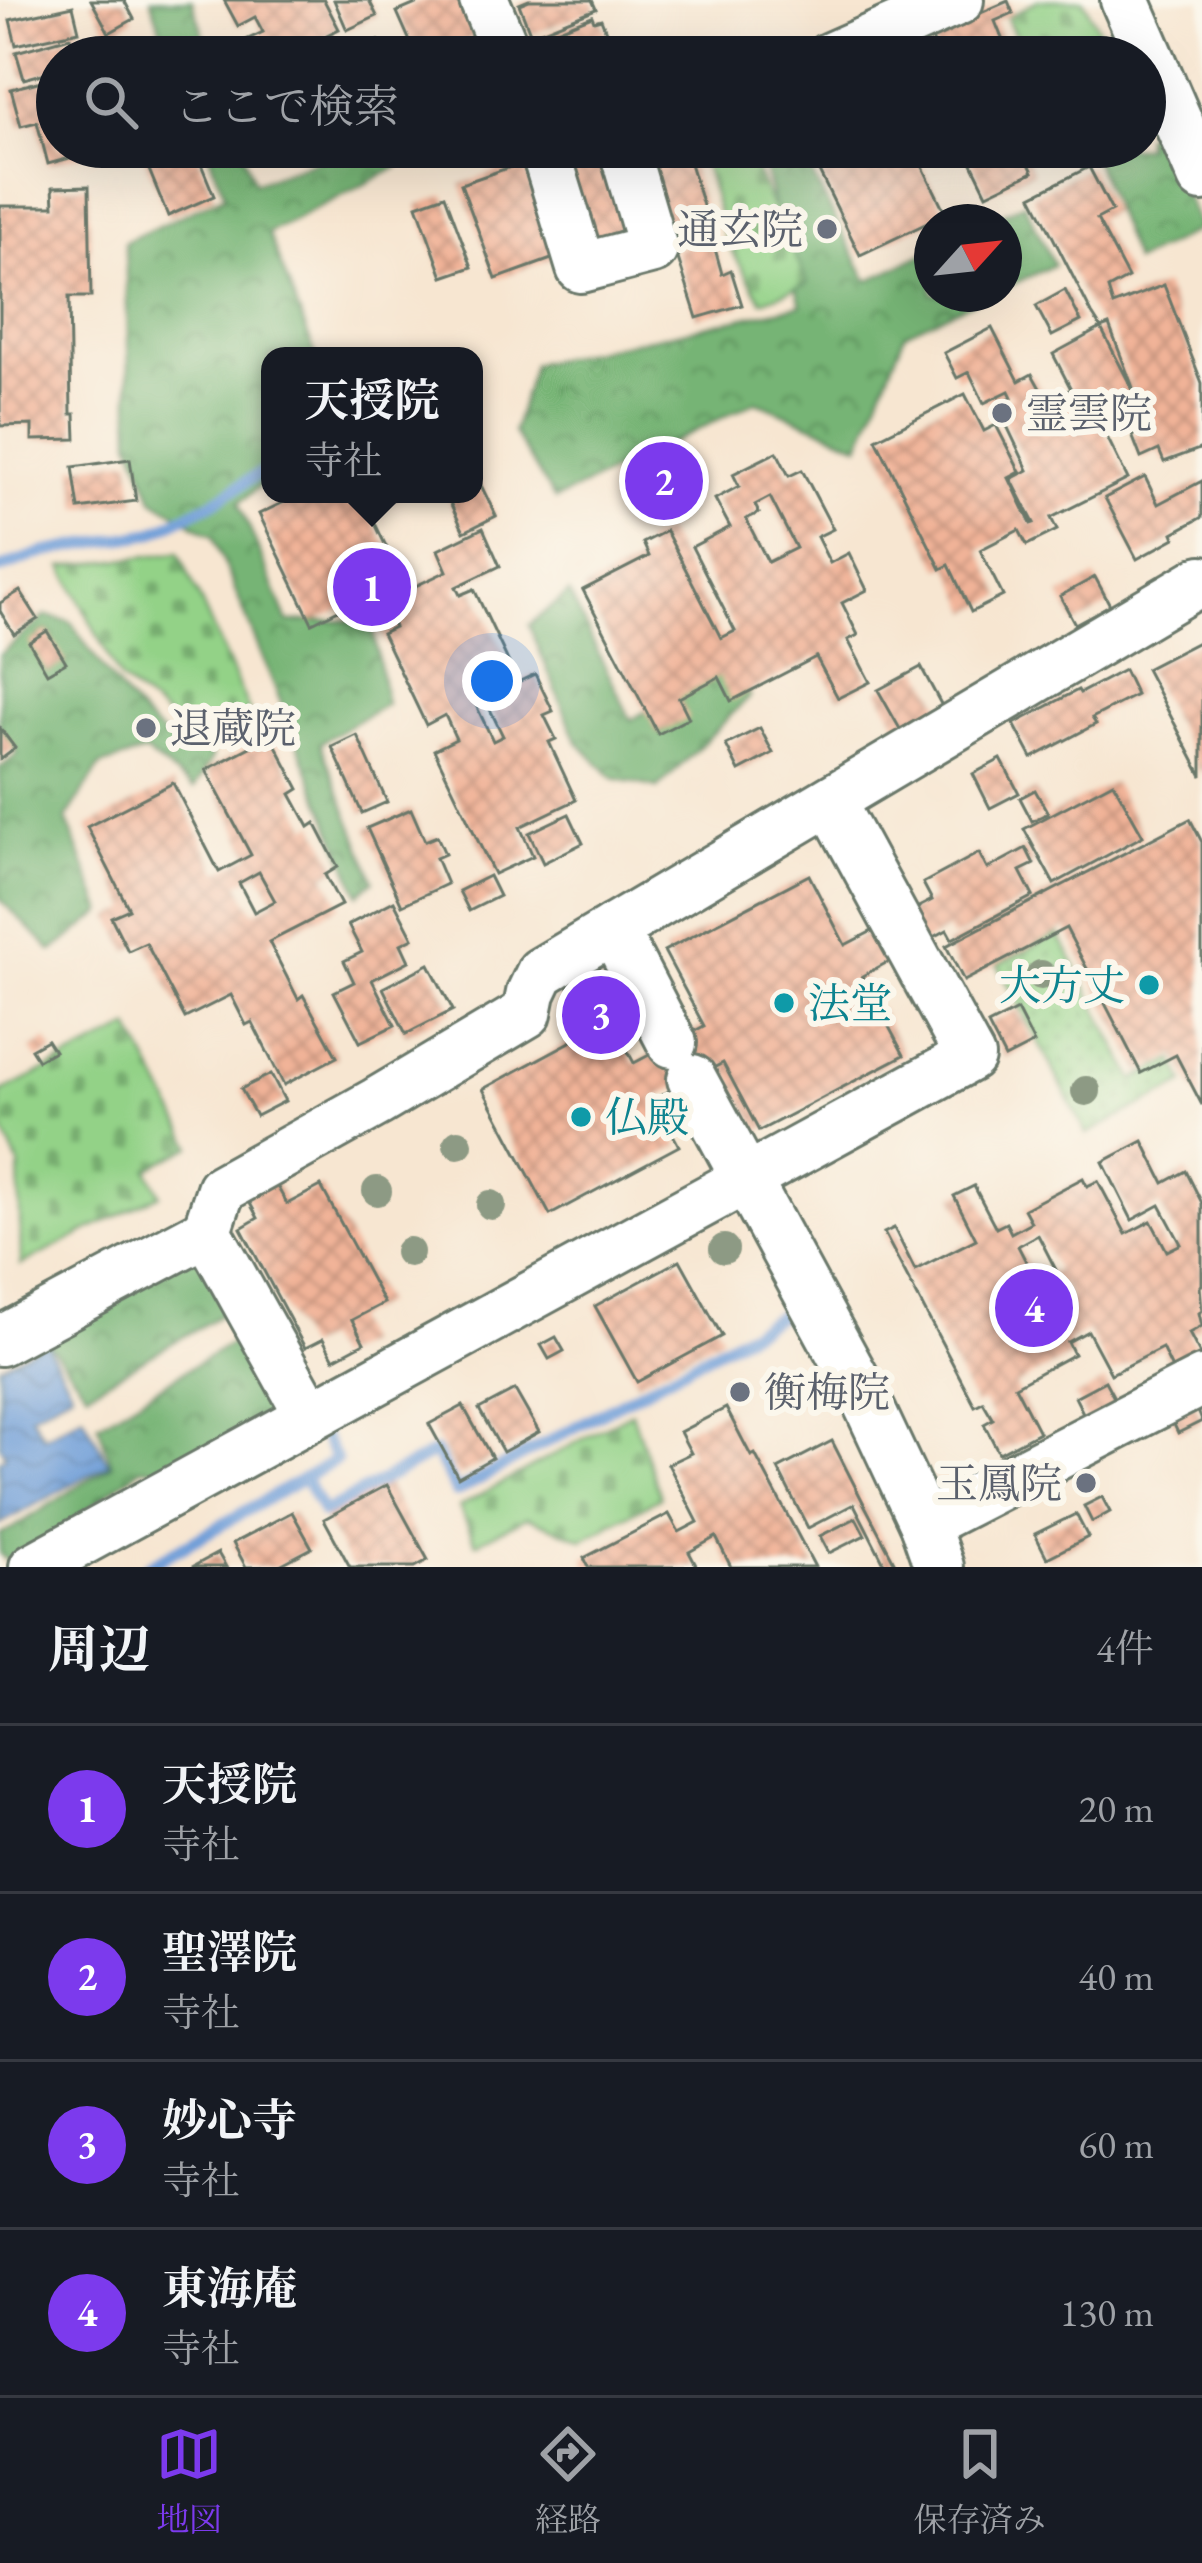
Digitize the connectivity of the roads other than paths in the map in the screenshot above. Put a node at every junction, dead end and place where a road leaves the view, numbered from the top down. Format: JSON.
{"nodes":[{"id":1,"x":484,"y":0,"type":"edge"},
{"id":2,"x":959,"y":0,"type":"edge"},
{"id":3,"x":1125,"y":0,"type":"edge"},
{"id":4,"x":499,"y":36,"type":"edge"},
{"id":5,"x":878,"y":36,"type":"edge"},
{"id":6,"x":1141,"y":36,"type":"edge"},
{"id":7,"x":1166,"y":94,"type":"edge"},
{"id":8,"x":550,"y":168,"type":"edge"},
{"id":9,"x":629,"y":168,"type":"edge"},
{"id":10,"x":1202,"y":177,"type":"edge"},
{"id":11,"x":1202,"y":580,"type":"edge"},
{"id":12,"x":831,"y":802,"type":"junction"},
{"id":13,"x":613,"y":929,"type":"junction"},
{"id":14,"x":746,"y":1179,"type":"junction"},
{"id":15,"x":207,"y":1231,"type":"junction"},
{"id":16,"x":0,"y":1341,"type":"edge"},
{"id":17,"x":1202,"y":1382,"type":"edge"},
{"id":18,"x":310,"y":1416,"type":"junction"},
{"id":19,"x":932,"y":1545,"type":"edge"},
{"id":20,"x":34,"y":1567,"type":"edge"}],
"edges":[{"from":1,"to":4,"type":"lane"},
{"from":2,"to":5,"type":"lane"},
{"from":3,"to":6,"type":"lane"},
{"from":7,"to":10,"type":"lane"},
{"from":8,"to":9,"type":"lane"},
{"from":11,"to":12,"type":"lane"},
{"from":12,"to":13,"type":"lane"},
{"from":12,"to":14,"type":"lane"},
{"from":13,"to":14,"type":"lane"},
{"from":13,"to":15,"type":"lane"},
{"from":14,"to":18,"type":"lane"},
{"from":14,"to":19,"type":"lane"},
{"from":15,"to":16,"type":"lane"},
{"from":15,"to":18,"type":"lane"},
{"from":17,"to":19,"type":"lane"},
{"from":18,"to":20,"type":"lane"}]}
